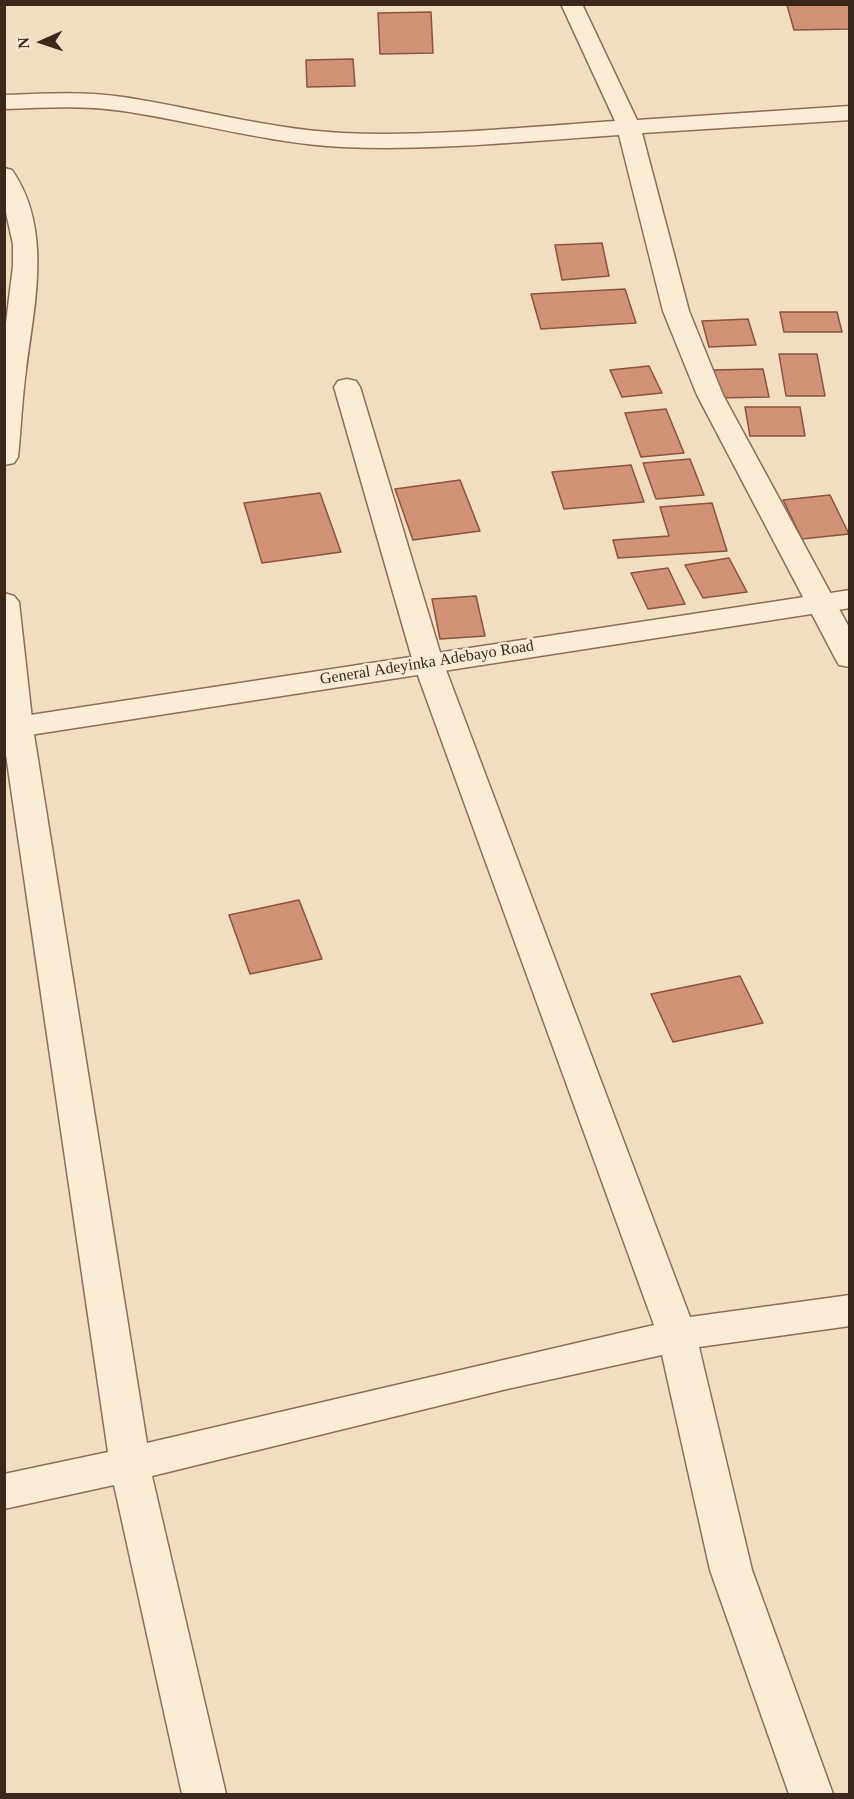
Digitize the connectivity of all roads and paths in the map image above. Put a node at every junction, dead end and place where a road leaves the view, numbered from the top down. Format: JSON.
{"nodes":[{"id":1,"x":571,"y":4,"type":"edge"},
{"id":2,"x":4,"y":102,"type":"edge"},
{"id":3,"x":849,"y":113,"type":"edge"},
{"id":4,"x":629,"y":127,"type":"junction"},
{"id":5,"x":4,"y":175,"type":"edge"},
{"id":6,"x":347,"y":387,"type":"dead end"},
{"id":7,"x":4,"y":457,"type":"edge"},
{"id":8,"x":849,"y":599,"type":"edge"},
{"id":9,"x":4,"y":602,"type":"edge"},
{"id":10,"x":819,"y":603,"type":"junction"},
{"id":11,"x":849,"y":658,"type":"edge"},
{"id":12,"x":428,"y":662,"type":"junction"},
{"id":13,"x":11,"y":728,"type":"edge"},
{"id":14,"x":849,"y":1310,"type":"edge"},
{"id":15,"x":677,"y":1335,"type":"junction"},
{"id":16,"x":130,"y":1466,"type":"junction"},
{"id":17,"x":4,"y":1492,"type":"edge"},
{"id":18,"x":204,"y":1794,"type":"edge"},
{"id":19,"x":811,"y":1794,"type":"edge"}],
"edges":[{"from":1,"to":4,"type":"street"},
{"from":2,"to":4,"type":"street"},
{"from":3,"to":4,"type":"street"},
{"from":4,"to":10,"type":"street"},
{"from":5,"to":7,"type":"street"},
{"from":6,"to":12,"type":"street"},
{"from":8,"to":10,"type":"street","name":"General Adeyinka Adebayo Road"},
{"from":9,"to":13,"type":"street"},
{"from":10,"to":11,"type":"street"},
{"from":10,"to":12,"type":"street","name":"General Adeyinka Adebayo Road"},
{"from":12,"to":13,"type":"street","name":"General Adeyinka Adebayo Road"},
{"from":12,"to":15,"type":"street"},
{"from":13,"to":16,"type":"street"},
{"from":14,"to":15,"type":"street"},
{"from":15,"to":16,"type":"street"},
{"from":15,"to":19,"type":"street"},
{"from":16,"to":17,"type":"street"},
{"from":16,"to":18,"type":"street"}]}
